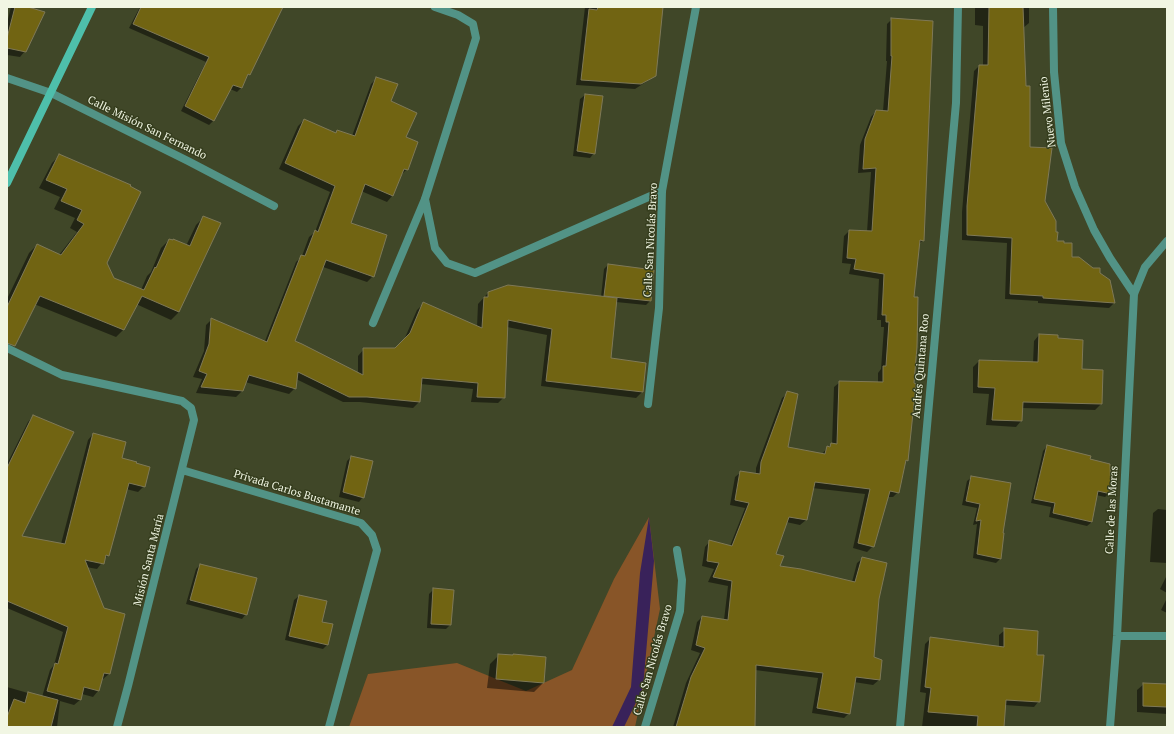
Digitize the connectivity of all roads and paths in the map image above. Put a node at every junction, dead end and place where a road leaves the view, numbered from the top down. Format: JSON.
{"nodes":[{"id":1,"x":92,"y":7,"type":"edge"},
{"id":2,"x":436,"y":7,"type":"edge"},
{"id":3,"x":696,"y":7,"type":"edge"},
{"id":4,"x":958,"y":7,"type":"edge"},
{"id":5,"x":1053,"y":7,"type":"edge"},
{"id":6,"x":7,"y":78,"type":"edge"},
{"id":7,"x":51,"y":93,"type":"junction"},
{"id":8,"x":7,"y":183,"type":"edge"},
{"id":9,"x":662,"y":191,"type":"junction"},
{"id":10,"x":425,"y":199,"type":"junction"},
{"id":11,"x":274,"y":206,"type":"dead end"},
{"id":12,"x":1167,"y":241,"type":"edge"},
{"id":13,"x":1134,"y":294,"type":"junction"},
{"id":14,"x":373,"y":323,"type":"dead end"},
{"id":15,"x":7,"y":348,"type":"edge"},
{"id":16,"x":648,"y":404,"type":"dead end"},
{"id":17,"x":182,"y":470,"type":"junction"},
{"id":18,"x":677,"y":550,"type":"dead end"},
{"id":19,"x":1117,"y":636,"type":"junction"},
{"id":20,"x":1167,"y":636,"type":"edge"},
{"id":21,"x":117,"y":727,"type":"edge"},
{"id":22,"x":330,"y":727,"type":"edge"},
{"id":23,"x":645,"y":727,"type":"edge"},
{"id":24,"x":900,"y":727,"type":"edge"},
{"id":25,"x":1110,"y":727,"type":"edge"}],
"edges":[{"from":1,"to":7,"type":"main road"},
{"from":2,"to":10,"type":"street"},
{"from":3,"to":9,"type":"street","name":"Calle San Nicolás Bravo"},
{"from":4,"to":24,"type":"street","name":"Andrés Quintana Roo"},
{"from":5,"to":13,"type":"street","name":"Nuevo Milenio"},
{"from":6,"to":7,"type":"street","name":"Calle Misión San Fernando"},
{"from":7,"to":8,"type":"main road"},
{"from":7,"to":11,"type":"street","name":"Calle Misión San Fernando"},
{"from":9,"to":10,"type":"street"},
{"from":9,"to":16,"type":"street","name":"Calle San Nicolás Bravo"},
{"from":10,"to":14,"type":"street"},
{"from":12,"to":13,"type":"street","name":"Calle de las Moras"},
{"from":13,"to":19,"type":"street","name":"Calle de las Moras"},
{"from":15,"to":17,"type":"street","name":"Misión Santa María"},
{"from":17,"to":21,"type":"street","name":"Misión Santa María"},
{"from":17,"to":22,"type":"street","name":"Privada Carlos Bustamante"},
{"from":18,"to":23,"type":"street","name":"Calle San Nicolás Bravo"},
{"from":19,"to":20,"type":"street"},
{"from":19,"to":25,"type":"street","name":"Calle de las Moras"}]}
